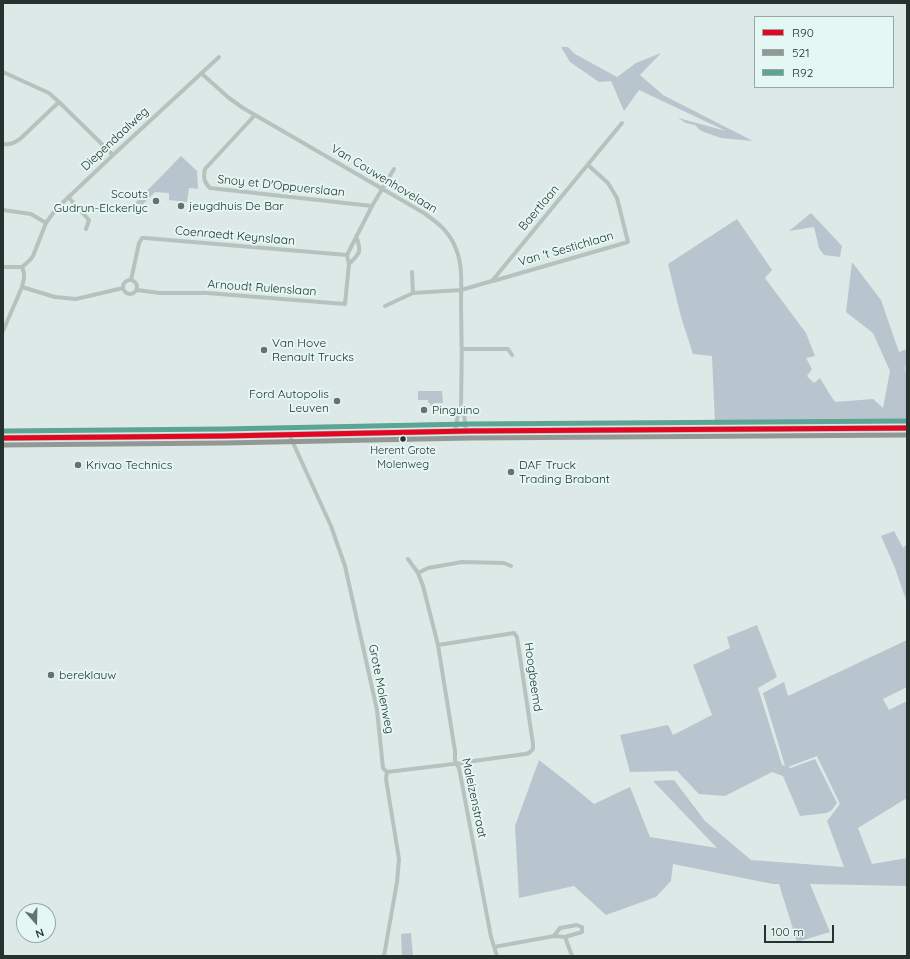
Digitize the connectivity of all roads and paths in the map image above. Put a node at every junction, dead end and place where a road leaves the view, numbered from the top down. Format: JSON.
{"nodes":[{"id":1,"x":218,"y":57,"type":"dead end"},
{"id":2,"x":3,"y":72,"type":"edge"},
{"id":3,"x":201,"y":73,"type":"junction"},
{"id":4,"x":59,"y":102,"type":"junction"},
{"id":5,"x":255,"y":115,"type":"junction"},
{"id":6,"x":622,"y":123,"type":"dead end"},
{"id":7,"x":3,"y":144,"type":"edge"},
{"id":8,"x":113,"y":154,"type":"junction"},
{"id":9,"x":588,"y":165,"type":"junction"},
{"id":10,"x":394,"y":169,"type":"dead end"},
{"id":11,"x":383,"y":189,"type":"junction"},
{"id":12,"x":68,"y":197,"type":"junction"},
{"id":13,"x":372,"y":206,"type":"junction"},
{"id":14,"x":3,"y":210,"type":"edge"},
{"id":15,"x":46,"y":223,"type":"junction"},
{"id":16,"x":86,"y":229,"type":"dead end"},
{"id":17,"x":356,"y":236,"type":"junction"},
{"id":18,"x":347,"y":255,"type":"junction"},
{"id":19,"x":349,"y":264,"type":"junction"},
{"id":20,"x":3,"y":267,"type":"edge"},
{"id":21,"x":22,"y":267,"type":"junction"},
{"id":22,"x":412,"y":272,"type":"dead end"},
{"id":23,"x":131,"y":280,"type":"junction"},
{"id":24,"x":492,"y":281,"type":"junction"},
{"id":25,"x":22,"y":287,"type":"junction"},
{"id":26,"x":123,"y":288,"type":"junction"},
{"id":27,"x":137,"y":290,"type":"junction"},
{"id":28,"x":461,"y":290,"type":"junction"},
{"id":29,"x":413,"y":293,"type":"junction"},
{"id":30,"x":386,"y":306,"type":"dead end"},
{"id":31,"x":3,"y":330,"type":"edge"},
{"id":32,"x":462,"y":349,"type":"junction"},
{"id":33,"x":512,"y":355,"type":"dead end"},
{"id":34,"x":461,"y":407,"type":"junction"},
{"id":35,"x":907,"y":428,"type":"edge"},
{"id":36,"x":455,"y":432,"type":"junction"},
{"id":37,"x":466,"y":432,"type":"junction"},
{"id":38,"x":289,"y":434,"type":"junction"},
{"id":39,"x":3,"y":438,"type":"edge"},
{"id":40,"x":408,"y":558,"type":"dead end"},
{"id":41,"x":511,"y":566,"type":"dead end"},
{"id":42,"x":418,"y":573,"type":"junction"},
{"id":43,"x":438,"y":645,"type":"junction"},
{"id":44,"x":455,"y":763,"type":"junction"},
{"id":45,"x":387,"y":772,"type":"junction"},
{"id":46,"x":554,"y":936,"type":"junction"},
{"id":47,"x":565,"y":937,"type":"junction"},
{"id":48,"x":494,"y":947,"type":"junction"},
{"id":49,"x":384,"y":956,"type":"edge"},
{"id":50,"x":497,"y":956,"type":"edge"},
{"id":51,"x":572,"y":956,"type":"edge"}],
"edges":[{"from":1,"to":3,"type":"street","name":"Diependaalweg"},
{"from":2,"to":4,"type":"street"},
{"from":3,"to":5,"type":"street","name":"Van Couwenhovelaan"},
{"from":3,"to":8,"type":"street","name":"Diependaalweg"},
{"from":4,"to":7,"type":"street"},
{"from":4,"to":8,"type":"street"},
{"from":5,"to":11,"type":"street","name":"Van Couwenhovelaan"},
{"from":5,"to":13,"type":"street","name":"Snoy et D'Oppuerslaan"},
{"from":6,"to":9,"type":"street","name":"Baertlaan"},
{"from":8,"to":12,"type":"street","name":"Diependaalweg"},
{"from":9,"to":24,"type":"street","name":"Baertlaan"},
{"from":9,"to":24,"type":"street","name":"Van 't Sestichlaan"},
{"from":10,"to":11,"type":"street"},
{"from":11,"to":13,"type":"street"},
{"from":11,"to":28,"type":"street","name":"Van Couwenhovelaan"},
{"from":12,"to":15,"type":"street","name":"Diependaalweg"},
{"from":12,"to":16,"type":"street"},
{"from":13,"to":17,"type":"street"},
{"from":14,"to":15,"type":"street"},
{"from":15,"to":21,"type":"street","name":"Diependaalweg"},
{"from":17,"to":18,"type":"street"},
{"from":17,"to":19,"type":"street","name":"Arnoudt Rulenslaan"},
{"from":18,"to":19,"type":"street","name":"Arnoudt Rulenslaan"},
{"from":18,"to":23,"type":"street","name":"Coenraedt Keynslaan"},
{"from":19,"to":27,"type":"street","name":"Arnoudt Rulenslaan"},
{"from":20,"to":21,"type":"street"},
{"from":21,"to":25,"type":"street"},
{"from":22,"to":29,"type":"street"},
{"from":23,"to":26,"type":"street"},
{"from":23,"to":27,"type":"street"},
{"from":24,"to":28,"type":"street"},
{"from":25,"to":26,"type":"street","name":"Arnoudt Rulenslaan"},
{"from":25,"to":31,"type":"street"},
{"from":26,"to":27,"type":"street","name":"Arnoudt Rulenslaan"},
{"from":28,"to":29,"type":"street"},
{"from":28,"to":32,"type":"street","name":"Van Couwenhovelaan"},
{"from":29,"to":30,"type":"street"},
{"from":32,"to":33,"type":"street"},
{"from":32,"to":34,"type":"street","name":"Van Couwenhovelaan"},
{"from":34,"to":36,"type":"street","name":"Van Couwenhovelaan"},
{"from":34,"to":37,"type":"street","name":"Van Couwenhovelaan"},
{"from":35,"to":37,"type":"main road"},
{"from":36,"to":37,"type":"main road"},
{"from":36,"to":38,"type":"main road"},
{"from":38,"to":39,"type":"main road"},
{"from":38,"to":45,"type":"street","name":"Grote Molenweg"},
{"from":40,"to":42,"type":"street","name":"Maleizenstraat"},
{"from":41,"to":42,"type":"street"},
{"from":42,"to":43,"type":"street","name":"Maleizenstraat"},
{"from":43,"to":44,"type":"street","name":"Maleizenstraat"},
{"from":43,"to":44,"type":"street","name":"Hoogbeemd"},
{"from":44,"to":45,"type":"street"},
{"from":44,"to":48,"type":"street","name":"Maleizenstraat"},
{"from":45,"to":49,"type":"street","name":"Grote Molenweg"},
{"from":46,"to":47,"type":"street"},
{"from":46,"to":47,"type":"street"},
{"from":46,"to":48,"type":"street"},
{"from":47,"to":51,"type":"street"},
{"from":48,"to":50,"type":"street","name":"Maleizenstraat"}]}
